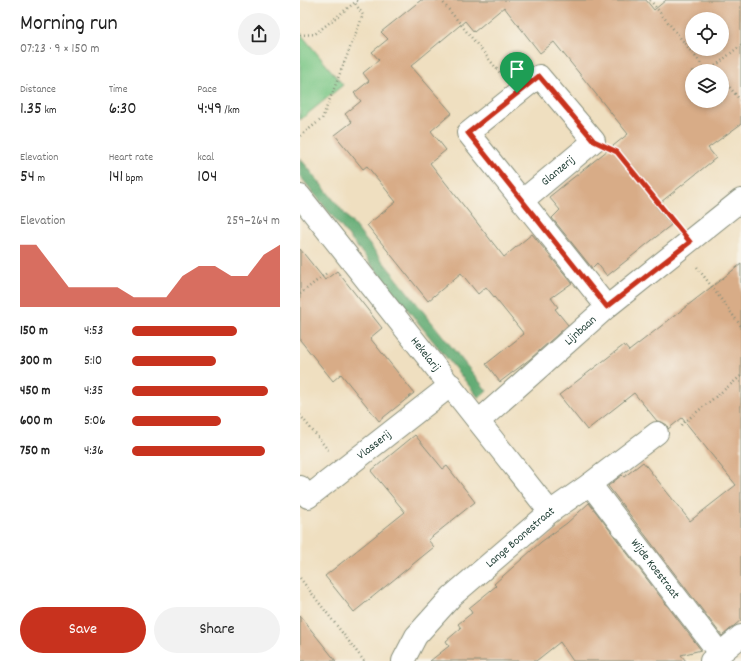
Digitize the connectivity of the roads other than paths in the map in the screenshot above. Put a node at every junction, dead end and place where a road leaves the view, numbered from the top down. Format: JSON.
{"nodes":[{"id":1,"x":300,"y":196,"type":"edge"},
{"id":2,"x":741,"y":200,"type":"edge"},
{"id":3,"x":522,"y":202,"type":"junction"},
{"id":4,"x":607,"y":307,"type":"junction"},
{"id":5,"x":451,"y":385,"type":"junction"},
{"id":6,"x":479,"y":421,"type":"junction"},
{"id":7,"x":657,"y":433,"type":"road end"},
{"id":8,"x":590,"y":484,"type":"junction"},
{"id":9,"x":300,"y":487,"type":"edge"},
{"id":10,"x":550,"y":512,"type":"junction"},
{"id":11,"x":741,"y":636,"type":"edge"},
{"id":12,"x":715,"y":657,"type":"edge"},
{"id":13,"x":403,"y":661,"type":"edge"}],
"edges":[{"from":1,"to":5,"type":"street","name":"Hekelarij"},
{"from":2,"to":4,"type":"street","name":"Lijnbaan"},
{"from":3,"to":3,"type":"street","name":"Glanzerij"},
{"from":3,"to":4,"type":"street"},
{"from":4,"to":6,"type":"street","name":"Lijnbaan"},
{"from":5,"to":6,"type":"street","name":"Hekelarij"},
{"from":5,"to":9,"type":"street","name":"Vlasserij"},
{"from":6,"to":10,"type":"street","name":"Hekelarij"},
{"from":7,"to":8,"type":"street","name":"Lange Boonestraat"},
{"from":8,"to":10,"type":"street","name":"Lange Boonestraat"},
{"from":8,"to":12,"type":"street","name":"Wijde Koestraat"},
{"from":10,"to":13,"type":"street","name":"Lange Boonestraat"},
{"from":11,"to":12,"type":"street"}]}
